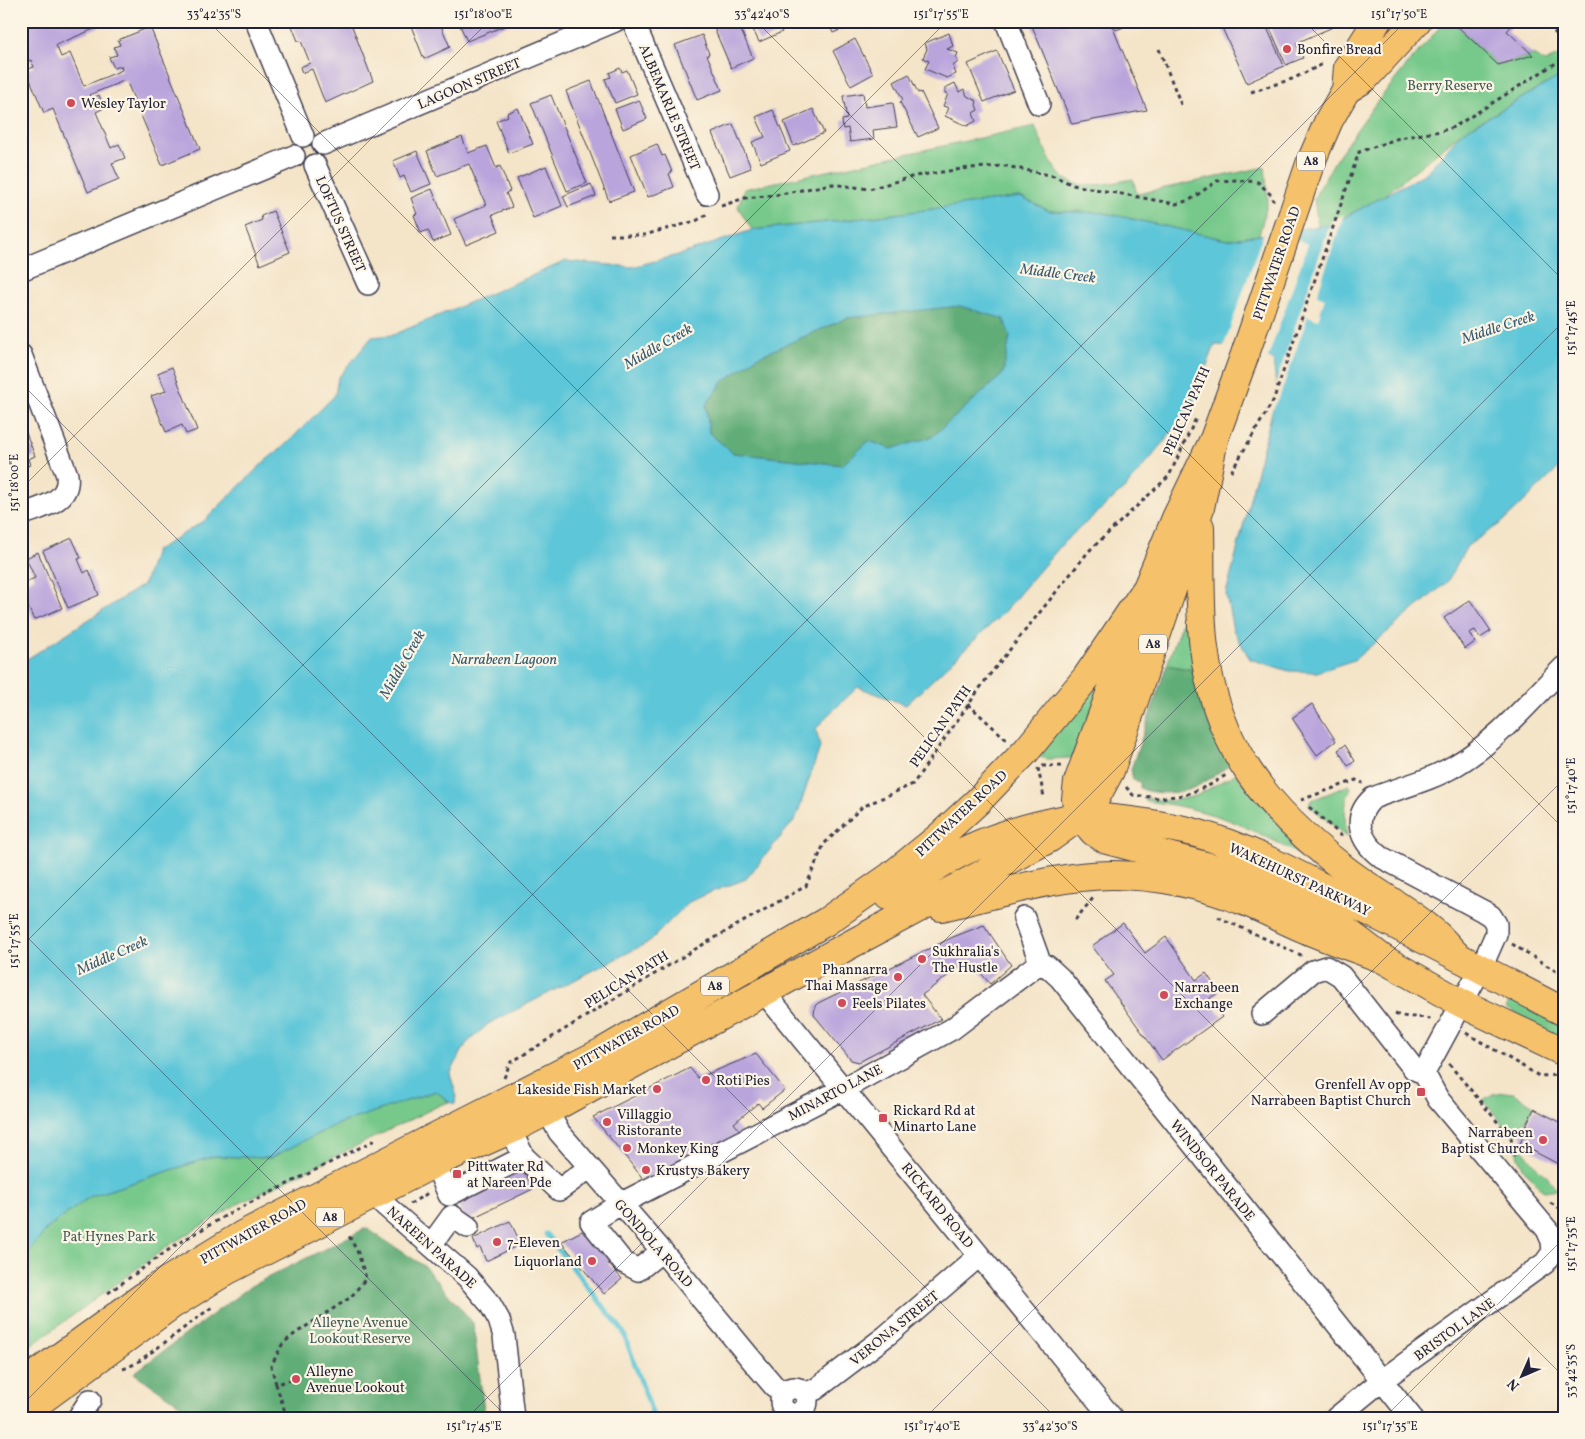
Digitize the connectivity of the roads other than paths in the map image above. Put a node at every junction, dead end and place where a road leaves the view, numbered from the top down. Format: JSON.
{"nodes":[{"id":1,"x":256,"y":21,"type":"edge"},
{"id":2,"x":615,"y":21,"type":"edge"},
{"id":3,"x":633,"y":21,"type":"edge"},
{"id":4,"x":1006,"y":21,"type":"edge"},
{"id":5,"x":1377,"y":21,"type":"edge"},
{"id":6,"x":1405,"y":26,"type":"edge"},
{"id":7,"x":1346,"y":90,"type":"junction"},
{"id":8,"x":1040,"y":104,"type":"dead end"},
{"id":9,"x":303,"y":136,"type":"junction"},
{"id":10,"x":324,"y":144,"type":"junction"},
{"id":11,"x":294,"y":156,"type":"junction"},
{"id":12,"x":315,"y":165,"type":"junction"},
{"id":13,"x":714,"y":200,"type":"road end"},
{"id":14,"x":21,"y":270,"type":"edge"},
{"id":15,"x":368,"y":284,"type":"dead end"},
{"id":16,"x":21,"y":355,"type":"edge"},
{"id":17,"x":1214,"y":439,"type":"junction"},
{"id":18,"x":1200,"y":508,"type":"junction"},
{"id":19,"x":21,"y":515,"type":"edge"},
{"id":20,"x":1147,"y":588,"type":"junction"},
{"id":21,"x":1564,"y":667,"type":"edge"},
{"id":22,"x":1080,"y":816,"type":"junction"},
{"id":23,"x":908,"y":914,"type":"junction"},
{"id":24,"x":1024,"y":918,"type":"dead end"},
{"id":25,"x":827,"y":921,"type":"junction"},
{"id":26,"x":1457,"y":956,"type":"junction"},
{"id":27,"x":1383,"y":959,"type":"junction"},
{"id":28,"x":1041,"y":965,"type":"junction"},
{"id":29,"x":1481,"y":968,"type":"junction"},
{"id":30,"x":764,"y":992,"type":"junction"},
{"id":31,"x":1461,"y":1003,"type":"junction"},
{"id":32,"x":1564,"y":1012,"type":"edge"},
{"id":33,"x":1262,"y":1014,"type":"dead end"},
{"id":34,"x":1564,"y":1052,"type":"edge"},
{"id":35,"x":1424,"y":1073,"type":"junction"},
{"id":36,"x":534,"y":1087,"type":"junction"},
{"id":37,"x":843,"y":1089,"type":"junction"},
{"id":38,"x":547,"y":1111,"type":"junction"},
{"id":39,"x":510,"y":1130,"type":"junction"},
{"id":40,"x":524,"y":1157,"type":"junction"},
{"id":41,"x":589,"y":1168,"type":"junction"},
{"id":42,"x":450,"y":1197,"type":"junction"},
{"id":43,"x":383,"y":1204,"type":"junction"},
{"id":44,"x":620,"y":1204,"type":"junction"},
{"id":45,"x":1548,"y":1232,"type":"junction"},
{"id":46,"x":431,"y":1245,"type":"junction"},
{"id":47,"x":1564,"y":1250,"type":"edge"},
{"id":48,"x":662,"y":1251,"type":"junction"},
{"id":49,"x":980,"y":1256,"type":"junction"},
{"id":50,"x":1381,"y":1381,"type":"junction"},
{"id":51,"x":21,"y":1384,"type":"edge"},
{"id":52,"x":783,"y":1393,"type":"junction"},
{"id":53,"x":805,"y":1394,"type":"junction"},
{"id":54,"x":90,"y":1400,"type":"dead end"},
{"id":55,"x":21,"y":1415,"type":"edge"},
{"id":56,"x":795,"y":1416,"type":"edge"},
{"id":57,"x":78,"y":1418,"type":"edge"},
{"id":58,"x":513,"y":1418,"type":"edge"},
{"id":59,"x":1112,"y":1418,"type":"edge"},
{"id":60,"x":1336,"y":1418,"type":"edge"},
{"id":61,"x":1412,"y":1418,"type":"edge"}],
"edges":[{"from":1,"to":9,"type":"street"},
{"from":2,"to":10,"type":"street","name":"LAGOON STREET"},
{"from":3,"to":13,"type":"street","name":"ALBEMARLE STREET"},
{"from":4,"to":8,"type":"street"},
{"from":5,"to":7,"type":"main road","name":"PITTWATER ROAD","number":"A8"},
{"from":6,"to":7,"type":"main road","name":"PITTWATER ROAD","number":"A8"},
{"from":7,"to":17,"type":"main road","name":"PITTWATER ROAD","number":"A8"},
{"from":9,"to":10,"type":"street"},
{"from":9,"to":11,"type":"street"},
{"from":10,"to":12,"type":"street"},
{"from":11,"to":12,"type":"street"},
{"from":11,"to":14,"type":"street"},
{"from":12,"to":15,"type":"street","name":"LOFTUS STREET"},
{"from":16,"to":19,"type":"street"},
{"from":17,"to":18,"type":"main road","name":"PITTWATER ROAD","number":"A8"},
{"from":17,"to":20,"type":"main road","name":"PITTWATER ROAD","number":"A8"},
{"from":18,"to":22,"type":"main road","name":"PITTWATER ROAD","number":"A8"},
{"from":18,"to":26,"type":"main road"},
{"from":20,"to":22,"type":"main road","name":"PITTWATER ROAD","number":"A8"},
{"from":20,"to":25,"type":"main road","name":"PITTWATER ROAD","number":"A8"},
{"from":21,"to":29,"type":"street"},
{"from":22,"to":23,"type":"main road","name":"PITTWATER ROAD","number":"A8"},
{"from":22,"to":25,"type":"main road"},
{"from":22,"to":26,"type":"main road","name":"WAKEHURST PARKWAY"},
{"from":22,"to":27,"type":"main road","name":"WAKEHURST PARKWAY"},
{"from":23,"to":27,"type":"main road"},
{"from":23,"to":30,"type":"main road","name":"PITTWATER ROAD","number":"A8"},
{"from":24,"to":28,"type":"street"},
{"from":25,"to":36,"type":"main road","name":"PITTWATER ROAD","number":"A8"},
{"from":26,"to":29,"type":"main road","name":"WAKEHURST PARKWAY"},
{"from":27,"to":31,"type":"main road","name":"WAKEHURST PARKWAY"},
{"from":28,"to":37,"type":"street","name":"MINARTO LANE"},
{"from":28,"to":50,"type":"street","name":"WINDSOR PARADE"},
{"from":29,"to":31,"type":"street"},
{"from":29,"to":32,"type":"main road","name":"WAKEHURST PARKWAY"},
{"from":30,"to":37,"type":"street","name":"RICKARD ROAD"},
{"from":30,"to":38,"type":"main road","name":"PITTWATER ROAD","number":"A8"},
{"from":31,"to":34,"type":"main road","name":"WAKEHURST PARKWAY"},
{"from":31,"to":35,"type":"street"},
{"from":33,"to":35,"type":"street"},
{"from":35,"to":45,"type":"street"},
{"from":36,"to":38,"type":"street","name":"GONDOLA ROAD"},
{"from":36,"to":51,"type":"main road","name":"PITTWATER ROAD","number":"A8"},
{"from":37,"to":44,"type":"street","name":"MINARTO LANE"},
{"from":37,"to":49,"type":"street","name":"RICKARD ROAD"},
{"from":38,"to":39,"type":"main road","name":"PITTWATER ROAD","number":"A8"},
{"from":38,"to":41,"type":"street","name":"GONDOLA ROAD"},
{"from":39,"to":40,"type":"street"},
{"from":39,"to":42,"type":"main road","name":"PITTWATER ROAD","number":"A8"},
{"from":40,"to":41,"type":"street"},
{"from":40,"to":42,"type":"street"},
{"from":41,"to":44,"type":"street","name":"GONDOLA ROAD"},
{"from":42,"to":43,"type":"main road","name":"PITTWATER ROAD","number":"A8"},
{"from":42,"to":46,"type":"street"},
{"from":43,"to":46,"type":"street","name":"NAREEN PARADE"},
{"from":43,"to":55,"type":"main road","name":"PITTWATER ROAD","number":"A8"},
{"from":44,"to":48,"type":"street","name":"GONDOLA ROAD"},
{"from":44,"to":48,"type":"street","name":"MINARTO LANE"},
{"from":45,"to":47,"type":"street"},
{"from":45,"to":50,"type":"street","name":"BRISTOL LANE"},
{"from":46,"to":58,"type":"street","name":"NAREEN PARADE"},
{"from":48,"to":52,"type":"street","name":"GONDOLA ROAD"},
{"from":49,"to":53,"type":"street","name":"VERONA STREET"},
{"from":49,"to":59,"type":"street","name":"RICKARD ROAD"},
{"from":50,"to":60,"type":"street","name":"BRISTOL LANE"},
{"from":50,"to":61,"type":"street","name":"WINDSOR PARADE"},
{"from":52,"to":53,"type":"street"},
{"from":52,"to":56,"type":"street"},
{"from":53,"to":56,"type":"street"},
{"from":54,"to":57,"type":"street"}]}
